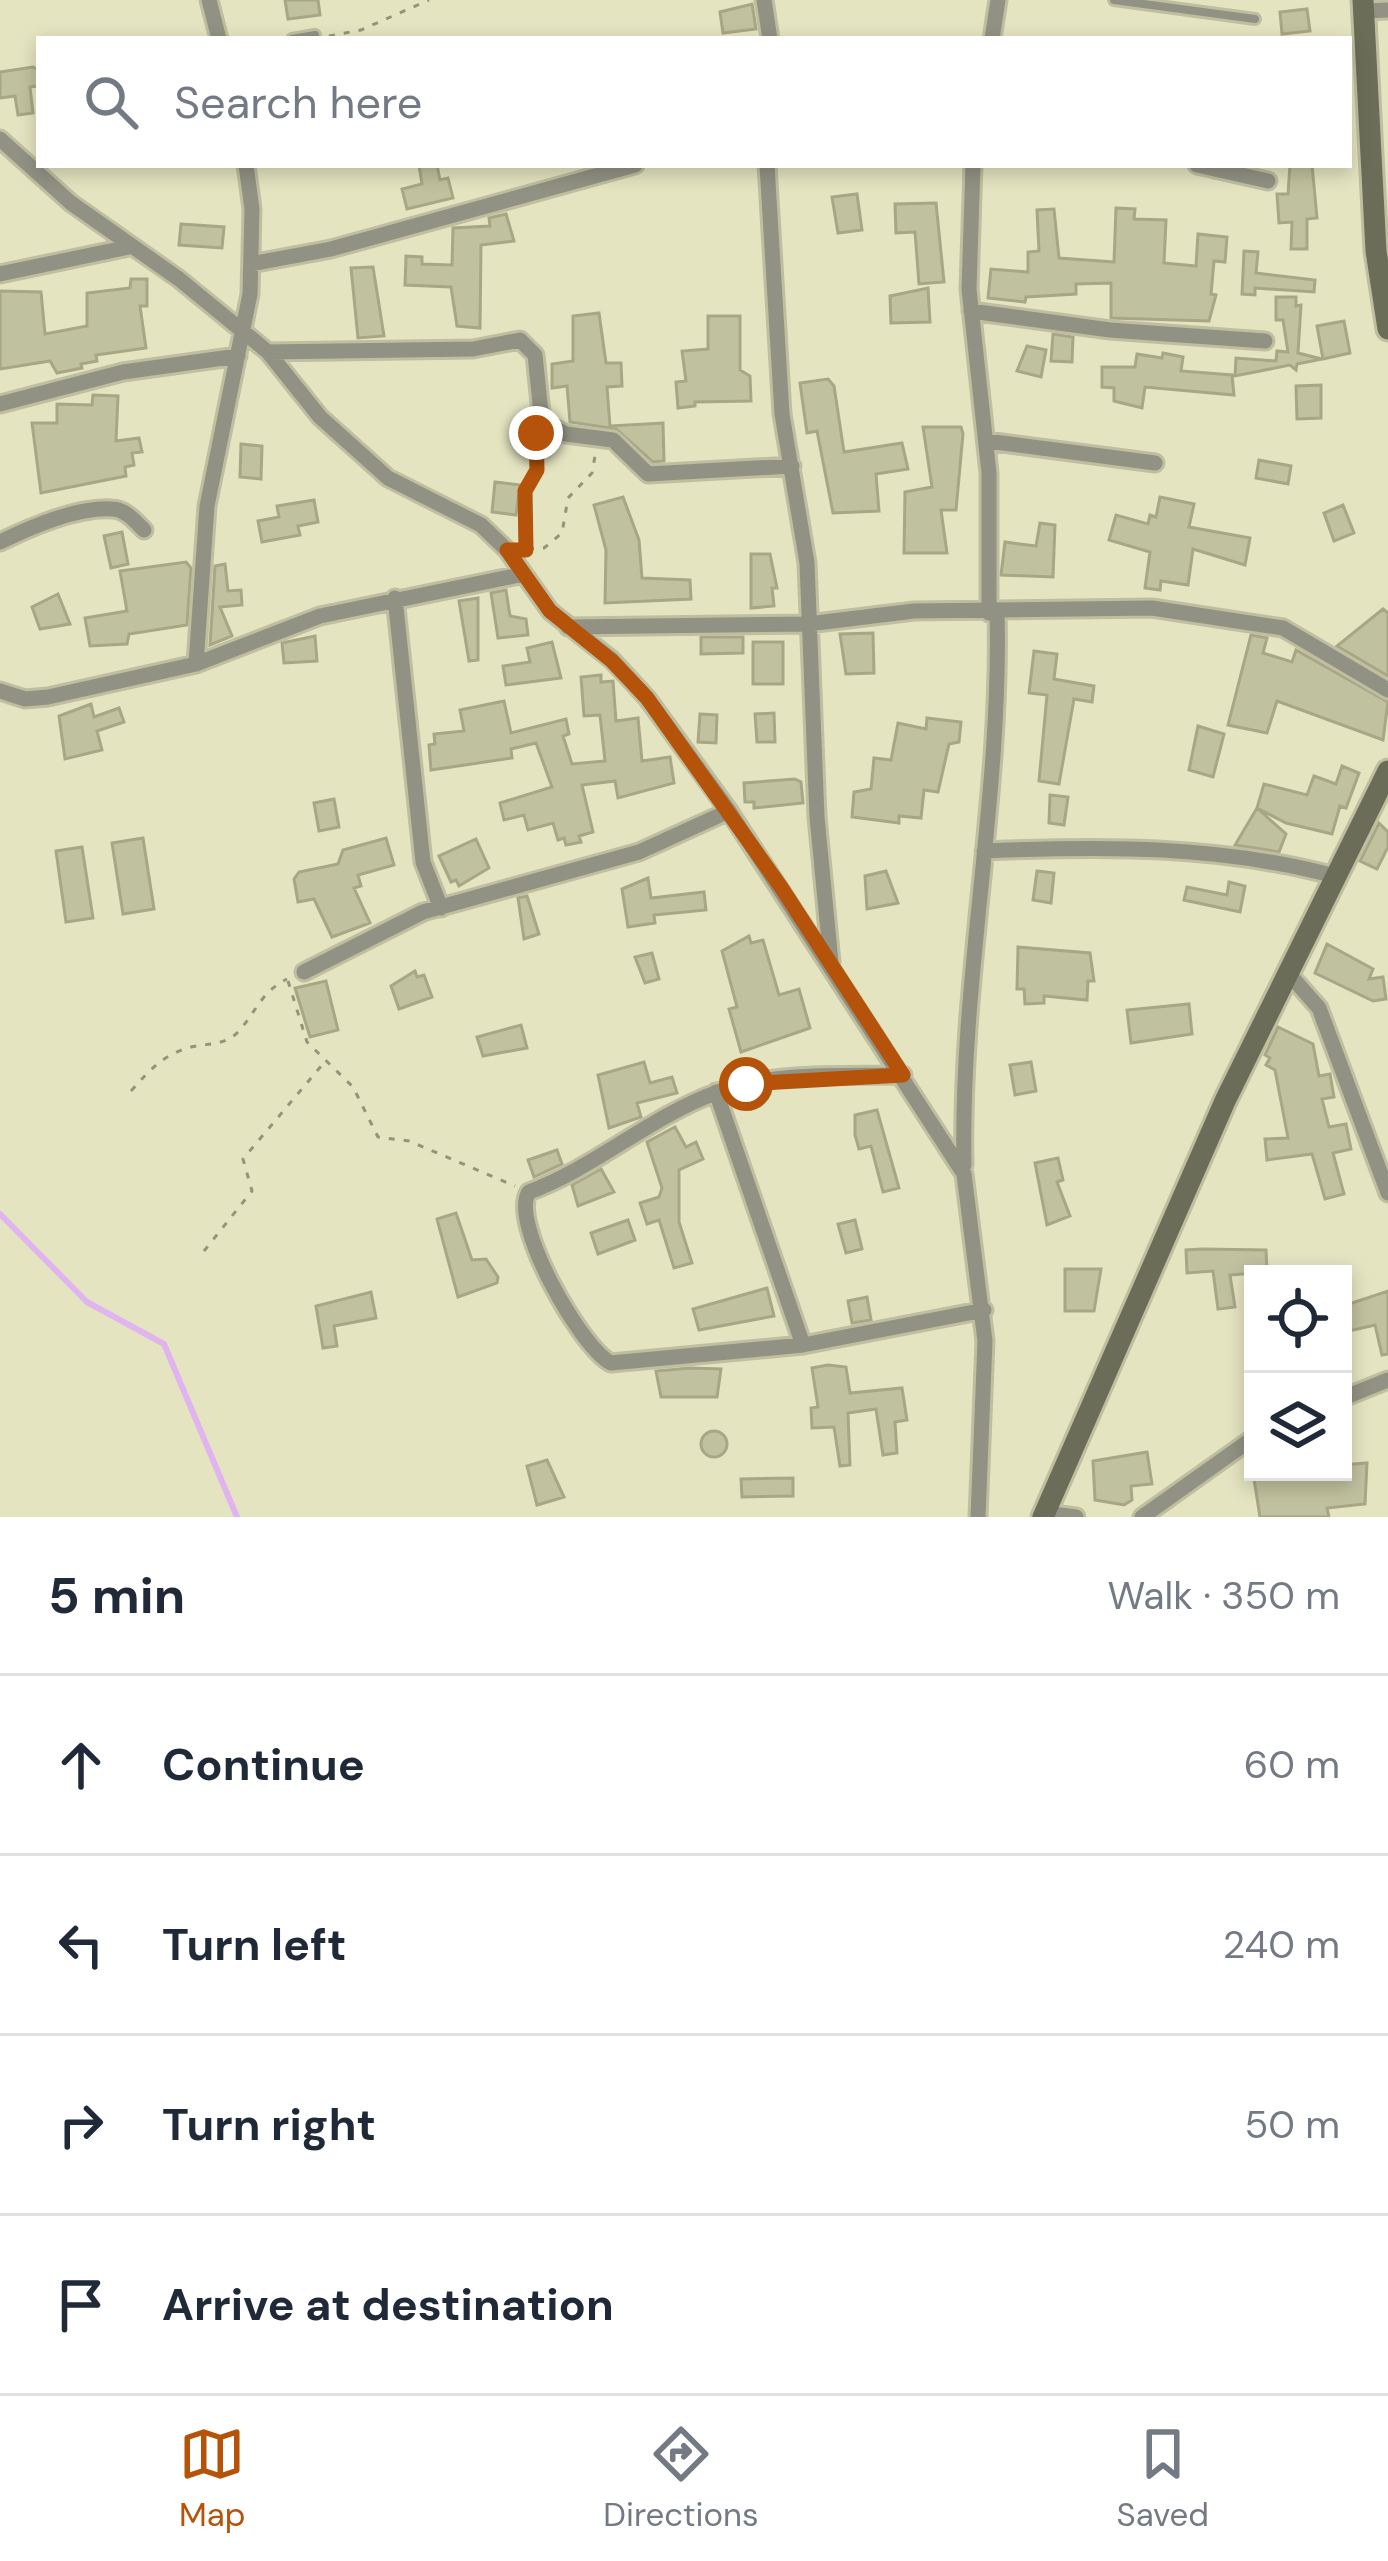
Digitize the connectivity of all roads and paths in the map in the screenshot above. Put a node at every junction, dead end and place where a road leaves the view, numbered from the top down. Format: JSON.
{"nodes":[{"id":1,"x":209,"y":0,"type":"edge"},
{"id":2,"x":429,"y":0,"type":"edge"},
{"id":3,"x":764,"y":0,"type":"edge"},
{"id":4,"x":998,"y":0,"type":"edge"},
{"id":5,"x":1114,"y":0,"type":"edge"},
{"id":6,"x":1364,"y":6,"type":"edge"},
{"id":7,"x":1388,"y":10,"type":"edge"},
{"id":8,"x":1255,"y":19,"type":"dead end"},
{"id":9,"x":315,"y":35,"type":"joint"},
{"id":10,"x":218,"y":36,"type":"edge"},
{"id":11,"x":309,"y":36,"type":"edge"},
{"id":12,"x":770,"y":36,"type":"edge"},
{"id":13,"x":992,"y":36,"type":"edge"},
{"id":14,"x":0,"y":139,"type":"edge"},
{"id":15,"x":246,"y":168,"type":"edge"},
{"id":16,"x":624,"y":168,"type":"edge"},
{"id":17,"x":767,"y":168,"type":"edge"},
{"id":18,"x":973,"y":168,"type":"edge"},
{"id":19,"x":1210,"y":168,"type":"edge"},
{"id":20,"x":1268,"y":182,"type":"dead end"},
{"id":21,"x":129,"y":247,"type":"junction"},
{"id":22,"x":251,"y":264,"type":"junction"},
{"id":23,"x":0,"y":274,"type":"edge"},
{"id":24,"x":971,"y":310,"type":"junction"},
{"id":25,"x":1388,"y":329,"type":"edge"},
{"id":26,"x":244,"y":332,"type":"junction"},
{"id":27,"x":1264,"y":340,"type":"dead end"},
{"id":28,"x":268,"y":352,"type":"junction"},
{"id":29,"x":238,"y":356,"type":"junction"},
{"id":30,"x":0,"y":404,"type":"edge"},
{"id":31,"x":540,"y":415,"type":"junction"},
{"id":32,"x":598,"y":437,"type":"junction"},
{"id":33,"x":987,"y":441,"type":"junction"},
{"id":34,"x":1156,"y":463,"type":"dead end"},
{"id":35,"x":792,"y":466,"type":"junction"},
{"id":36,"x":144,"y":530,"type":"dead end"},
{"id":37,"x":0,"y":542,"type":"edge"},
{"id":38,"x":524,"y":574,"type":"junction"},
{"id":39,"x":395,"y":598,"type":"junction"},
{"id":40,"x":993,"y":612,"type":"junction"},
{"id":41,"x":808,"y":624,"type":"junction"},
{"id":42,"x":568,"y":627,"type":"junction"},
{"id":43,"x":196,"y":664,"type":"junction"},
{"id":44,"x":1388,"y":690,"type":"edge"},
{"id":45,"x":0,"y":692,"type":"edge"},
{"id":46,"x":1388,"y":771,"type":"edge"},
{"id":47,"x":730,"y":812,"type":"junction"},
{"id":48,"x":984,"y":850,"type":"junction"},
{"id":49,"x":1338,"y":877,"type":"junction"},
{"id":50,"x":441,"y":908,"type":"junction"},
{"id":51,"x":832,"y":966,"type":"junction"},
{"id":52,"x":1289,"y":974,"type":"junction"},
{"id":53,"x":296,"y":975,"type":"junction"},
{"id":54,"x":324,"y":1063,"type":"junction"},
{"id":55,"x":903,"y":1075,"type":"junction"},
{"id":56,"x":131,"y":1091,"type":"dead end"},
{"id":57,"x":716,"y":1092,"type":"junction"},
{"id":58,"x":964,"y":1174,"type":"junction"},
{"id":59,"x":529,"y":1192,"type":"junction"},
{"id":60,"x":1388,"y":1193,"type":"edge"},
{"id":61,"x":205,"y":1251,"type":"dead end"},
{"id":62,"x":984,"y":1310,"type":"junction"},
{"id":63,"x":803,"y":1345,"type":"junction"},
{"id":64,"x":1388,"y":1380,"type":"edge"},
{"id":65,"x":1352,"y":1395,"type":"edge"},
{"id":66,"x":1244,"y":1444,"type":"edge"},
{"id":67,"x":1044,"y":1515,"type":"edge"},
{"id":68,"x":978,"y":1517,"type":"edge"},
{"id":69,"x":1076,"y":1517,"type":"edge"},
{"id":70,"x":1142,"y":1517,"type":"edge"}],
"edges":[{"from":1,"to":10,"type":"street"},
{"from":2,"to":9,"type":"path"},
{"from":3,"to":12,"type":"street"},
{"from":4,"to":13,"type":"street"},
{"from":5,"to":8,"type":"lane"},
{"from":6,"to":7,"type":"street"},
{"from":6,"to":25,"type":"street"},
{"from":9,"to":11,"type":"lane"},
{"from":14,"to":21,"type":"street"},
{"from":15,"to":22,"type":"street"},
{"from":16,"to":22,"type":"street"},
{"from":17,"to":35,"type":"street"},
{"from":18,"to":24,"type":"street"},
{"from":19,"to":20,"type":"street"},
{"from":21,"to":23,"type":"street"},
{"from":21,"to":26,"type":"street"},
{"from":22,"to":26,"type":"street"},
{"from":24,"to":27,"type":"street"},
{"from":24,"to":33,"type":"street"},
{"from":26,"to":28,"type":"street"},
{"from":26,"to":29,"type":"street"},
{"from":28,"to":31,"type":"street"},
{"from":28,"to":38,"type":"street"},
{"from":29,"to":30,"type":"street"},
{"from":29,"to":43,"type":"street"},
{"from":31,"to":32,"type":"street"},
{"from":31,"to":32,"type":"path"},
{"from":32,"to":35,"type":"street"},
{"from":33,"to":34,"type":"street"},
{"from":33,"to":40,"type":"street"},
{"from":35,"to":41,"type":"street"},
{"from":36,"to":37,"type":"street"},
{"from":38,"to":39,"type":"street"},
{"from":38,"to":42,"type":"street"},
{"from":39,"to":43,"type":"street"},
{"from":39,"to":50,"type":"street"},
{"from":40,"to":41,"type":"street"},
{"from":40,"to":44,"type":"street"},
{"from":40,"to":48,"type":"street"},
{"from":41,"to":42,"type":"street"},
{"from":41,"to":51,"type":"street"},
{"from":42,"to":47,"type":"street"},
{"from":43,"to":45,"type":"street"},
{"from":46,"to":49,"type":"street"},
{"from":47,"to":50,"type":"street"},
{"from":47,"to":51,"type":"street"},
{"from":48,"to":49,"type":"street"},
{"from":48,"to":58,"type":"street"},
{"from":49,"to":52,"type":"street"},
{"from":50,"to":53,"type":"street"},
{"from":51,"to":55,"type":"street"},
{"from":52,"to":60,"type":"street"},
{"from":52,"to":67,"type":"street"},
{"from":53,"to":54,"type":"path"},
{"from":53,"to":56,"type":"path"},
{"from":54,"to":59,"type":"path"},
{"from":54,"to":61,"type":"path"},
{"from":55,"to":57,"type":"street"},
{"from":55,"to":58,"type":"street"},
{"from":57,"to":59,"type":"street"},
{"from":57,"to":63,"type":"street"},
{"from":58,"to":62,"type":"street"},
{"from":59,"to":63,"type":"street"},
{"from":62,"to":63,"type":"street"},
{"from":62,"to":68,"type":"street"},
{"from":64,"to":65,"type":"street"},
{"from":66,"to":70,"type":"street"},
{"from":67,"to":69,"type":"street"}]}
